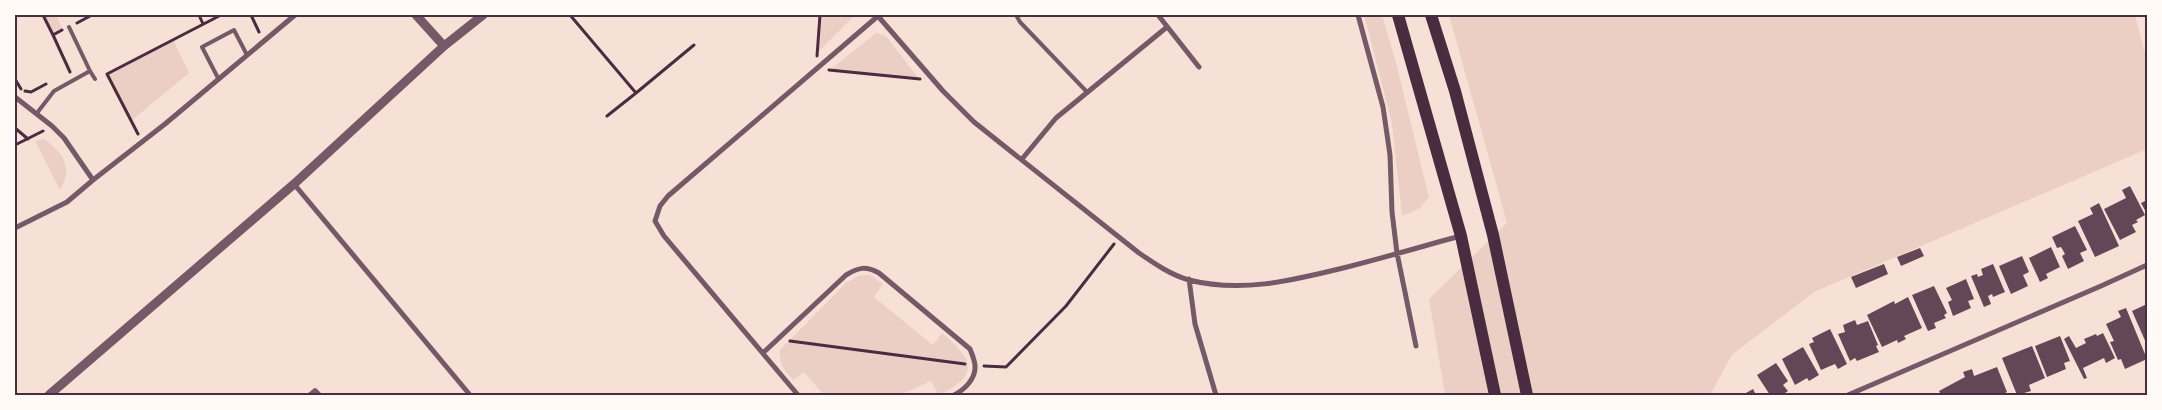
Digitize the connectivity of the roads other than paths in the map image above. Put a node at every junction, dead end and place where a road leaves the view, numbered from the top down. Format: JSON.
{"nodes":[{"id":1,"x":295,"y":15,"type":"edge"},
{"id":2,"x":416,"y":15,"type":"edge"},
{"id":3,"x":484,"y":15,"type":"edge"},
{"id":4,"x":878,"y":15,"type":"edge"},
{"id":5,"x":1016,"y":15,"type":"edge"},
{"id":6,"x":1158,"y":15,"type":"edge"},
{"id":7,"x":1358,"y":15,"type":"edge"},
{"id":8,"x":1398,"y":15,"type":"edge"},
{"id":9,"x":1432,"y":15,"type":"edge"},
{"id":10,"x":69,"y":27,"type":"dead end"},
{"id":11,"x":1167,"y":27,"type":"junction"},
{"id":12,"x":444,"y":46,"type":"junction"},
{"id":13,"x":247,"y":55,"type":"junction"},
{"id":14,"x":1199,"y":66,"type":"dead end"},
{"id":15,"x":90,"y":70,"type":"junction"},
{"id":16,"x":218,"y":78,"type":"junction"},
{"id":17,"x":94,"y":79,"type":"dead end"},
{"id":18,"x":1087,"y":92,"type":"junction"},
{"id":19,"x":15,"y":96,"type":"edge"},
{"id":20,"x":37,"y":113,"type":"junction"},
{"id":21,"x":1022,"y":159,"type":"junction"},
{"id":22,"x":93,"y":180,"type":"junction"},
{"id":23,"x":294,"y":184,"type":"junction"},
{"id":24,"x":15,"y":228,"type":"edge"},
{"id":25,"x":1461,"y":236,"type":"junction"},
{"id":26,"x":1397,"y":253,"type":"junction"},
{"id":27,"x":2147,"y":265,"type":"edge"},
{"id":28,"x":1189,"y":280,"type":"junction"},
{"id":29,"x":1416,"y":346,"type":"dead end"},
{"id":30,"x":763,"y":353,"type":"junction"},
{"id":31,"x":49,"y":395,"type":"edge"},
{"id":32,"x":309,"y":395,"type":"edge"},
{"id":33,"x":320,"y":395,"type":"edge"},
{"id":34,"x":470,"y":395,"type":"edge"},
{"id":35,"x":798,"y":395,"type":"edge"},
{"id":36,"x":954,"y":395,"type":"edge"},
{"id":37,"x":1216,"y":395,"type":"edge"},
{"id":38,"x":1496,"y":395,"type":"edge"},
{"id":39,"x":1527,"y":395,"type":"edge"},
{"id":40,"x":1848,"y":395,"type":"edge"}],
"edges":[{"from":1,"to":13,"type":"street"},
{"from":2,"to":12,"type":"street"},
{"from":3,"to":12,"type":"street"},
{"from":4,"to":21,"type":"street"},
{"from":4,"to":30,"type":"street"},
{"from":5,"to":18,"type":"lane"},
{"from":6,"to":11,"type":"street"},
{"from":7,"to":26,"type":"street"},
{"from":8,"to":25,"type":"highway"},
{"from":9,"to":39,"type":"highway"},
{"from":10,"to":15,"type":"lane"},
{"from":11,"to":14,"type":"street"},
{"from":11,"to":18,"type":"street"},
{"from":12,"to":23,"type":"street"},
{"from":13,"to":16,"type":"street"},
{"from":13,"to":16,"type":"lane"},
{"from":15,"to":17,"type":"lane"},
{"from":15,"to":20,"type":"lane"},
{"from":16,"to":22,"type":"street"},
{"from":18,"to":21,"type":"street"},
{"from":19,"to":20,"type":"street"},
{"from":20,"to":22,"type":"street"},
{"from":21,"to":28,"type":"street"},
{"from":22,"to":24,"type":"street"},
{"from":23,"to":31,"type":"street"},
{"from":23,"to":34,"type":"street"},
{"from":25,"to":26,"type":"street"},
{"from":25,"to":38,"type":"highway"},
{"from":26,"to":28,"type":"street"},
{"from":26,"to":29,"type":"street"},
{"from":27,"to":40,"type":"street"},
{"from":28,"to":37,"type":"street"},
{"from":30,"to":35,"type":"street"},
{"from":30,"to":36,"type":"street"},
{"from":32,"to":33,"type":"lane"}]}
